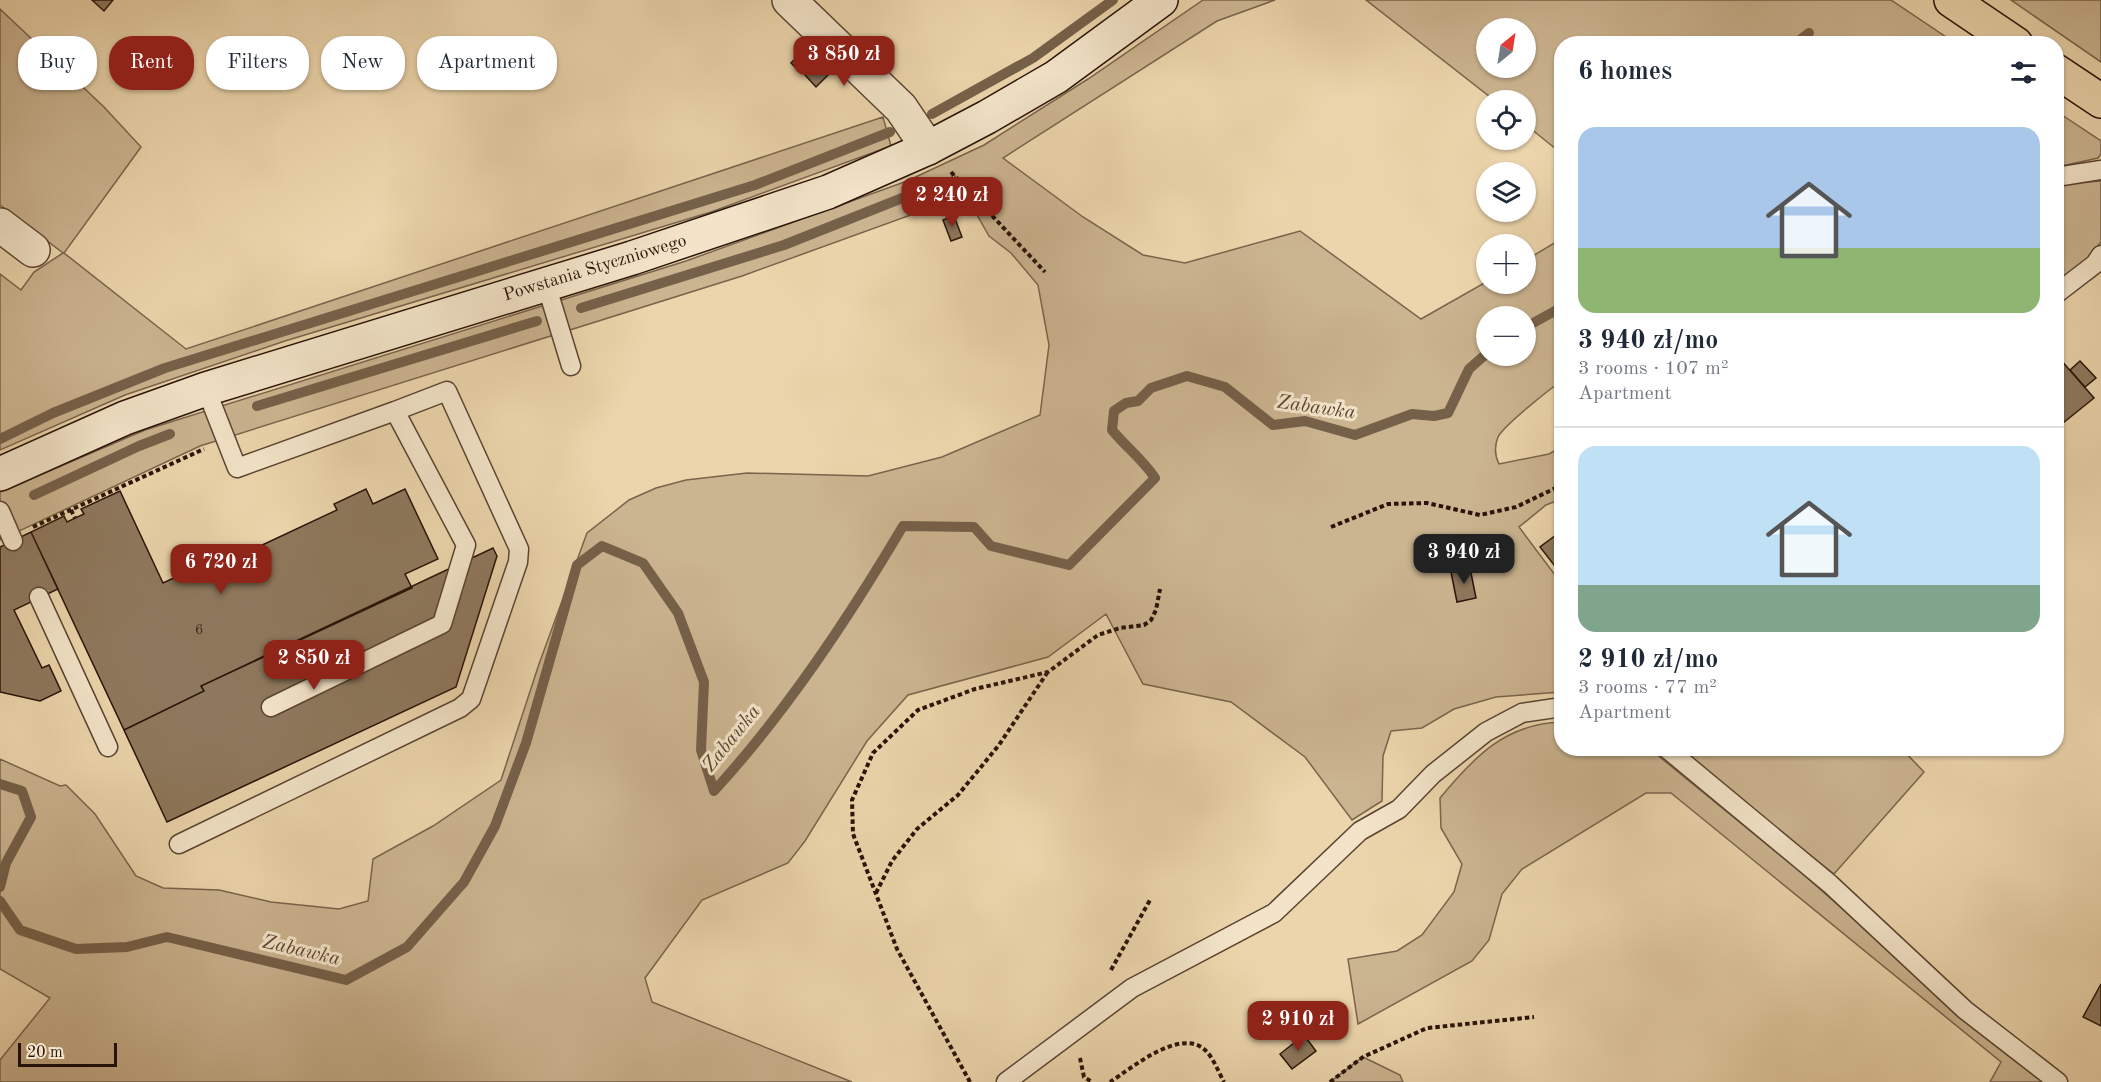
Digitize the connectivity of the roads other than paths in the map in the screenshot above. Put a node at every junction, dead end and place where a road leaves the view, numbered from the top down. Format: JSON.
{"nodes":[{"id":1,"x":789,"y":0,"type":"edge"},
{"id":2,"x":1161,"y":0,"type":"edge"},
{"id":3,"x":1952,"y":0,"type":"edge"},
{"id":4,"x":2004,"y":36,"type":"edge"},
{"id":5,"x":2064,"y":76,"type":"edge"},
{"id":6,"x":2101,"y":101,"type":"edge"},
{"id":7,"x":928,"y":148,"type":"junction"},
{"id":8,"x":2101,"y":170,"type":"edge"},
{"id":9,"x":2064,"y":176,"type":"edge"},
{"id":10,"x":0,"y":225,"type":"edge"},
{"id":11,"x":33,"y":250,"type":"dead end"},
{"id":12,"x":2101,"y":255,"type":"edge"},
{"id":13,"x":546,"y":284,"type":"junction"},
{"id":14,"x":2064,"y":288,"type":"edge"},
{"id":15,"x":571,"y":366,"type":"dead end"},
{"id":16,"x":206,"y":389,"type":"junction"},
{"id":17,"x":395,"y":411,"type":"junction"},
{"id":18,"x":0,"y":474,"type":"edge"},
{"id":19,"x":0,"y":511,"type":"edge"},
{"id":20,"x":13,"y":539,"type":"road end"},
{"id":21,"x":39,"y":597,"type":"dead end"},
{"id":22,"x":271,"y":707,"type":"dead end"},
{"id":23,"x":1554,"y":709,"type":"edge"},
{"id":24,"x":108,"y":747,"type":"dead end"},
{"id":25,"x":1676,"y":756,"type":"edge"},
{"id":26,"x":179,"y":843,"type":"dead end"},
{"id":27,"x":1006,"y":1082,"type":"edge"},
{"id":28,"x":2058,"y":1082,"type":"edge"}],
"edges":[{"from":1,"to":7,"type":"main road"},
{"from":2,"to":7,"type":"main road","name":"Powstania Styczniowego"},
{"from":3,"to":4,"type":"main road"},
{"from":5,"to":6,"type":"main road"},
{"from":7,"to":13,"type":"main road","name":"Powstania Styczniowego"},
{"from":8,"to":9,"type":"lane"},
{"from":10,"to":11,"type":"main road"},
{"from":12,"to":14,"type":"lane"},
{"from":13,"to":15,"type":"lane"},
{"from":13,"to":16,"type":"main road","name":"Powstania Styczniowego"},
{"from":16,"to":17,"type":"lane"},
{"from":16,"to":18,"type":"main road","name":"Powstania Styczniowego"},
{"from":17,"to":22,"type":"lane"},
{"from":17,"to":26,"type":"lane"},
{"from":19,"to":20,"type":"lane"},
{"from":21,"to":24,"type":"lane"},
{"from":23,"to":27,"type":"lane"},
{"from":25,"to":28,"type":"lane"}]}
